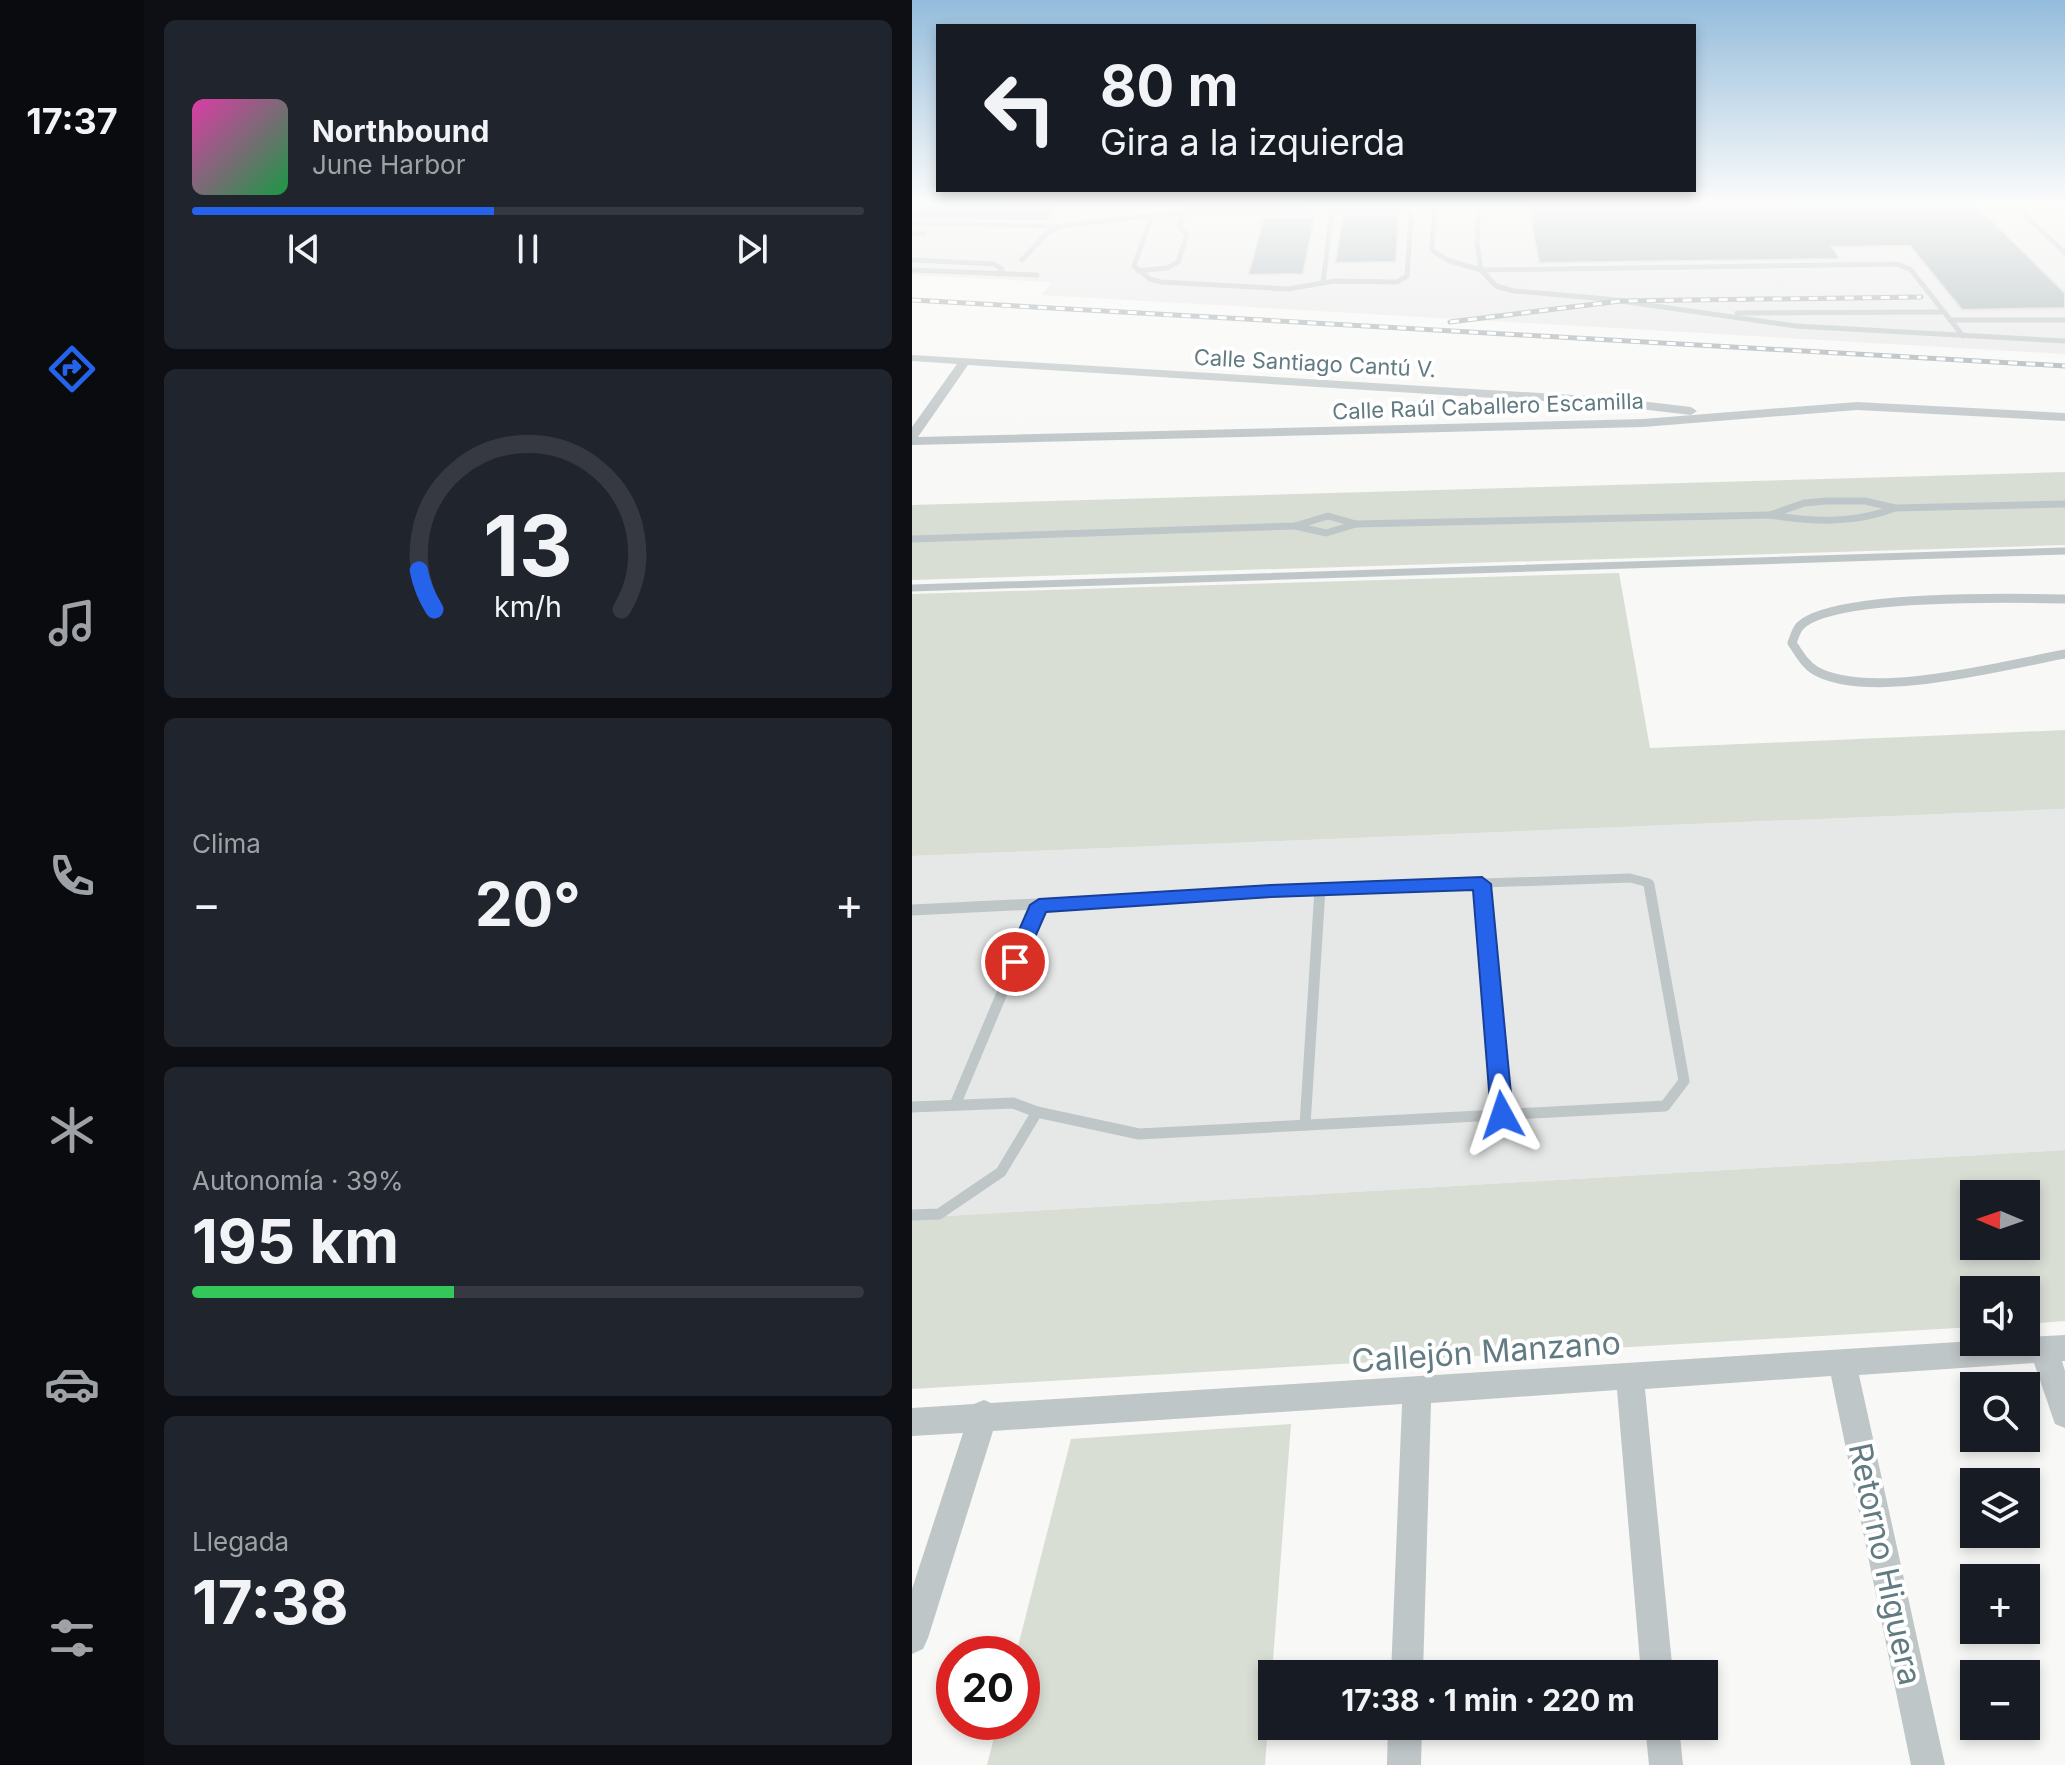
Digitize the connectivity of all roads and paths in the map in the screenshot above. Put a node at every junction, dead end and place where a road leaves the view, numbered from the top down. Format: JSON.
{"nodes":[{"id":1,"x":1258,"y":287,"type":"edge"},
{"id":2,"x":1298,"y":287,"type":"edge"},
{"id":3,"x":1501,"y":287,"type":"edge"},
{"id":4,"x":1925,"y":287,"type":"edge"},
{"id":5,"x":1944,"y":312,"type":"junction"},
{"id":6,"x":1711,"y":314,"type":"junction"},
{"id":7,"x":1950,"y":320,"type":"junction"},
{"id":8,"x":2065,"y":320,"type":"edge"},
{"id":9,"x":1963,"y":336,"type":"junction"},
{"id":10,"x":2065,"y":341,"type":"edge"},
{"id":11,"x":912,"y":358,"type":"edge"},
{"id":12,"x":965,"y":361,"type":"junction"},
{"id":13,"x":1715,"y":416,"type":"junction"},
{"id":14,"x":2065,"y":417,"type":"edge"},
{"id":15,"x":912,"y":439,"type":"edge"},
{"id":16,"x":2065,"y":504,"type":"edge"},
{"id":17,"x":1895,"y":508,"type":"junction"},
{"id":18,"x":1770,"y":515,"type":"junction"},
{"id":19,"x":1356,"y":524,"type":"junction"},
{"id":20,"x":1295,"y":526,"type":"junction"},
{"id":21,"x":912,"y":539,"type":"edge"},
{"id":22,"x":2065,"y":551,"type":"edge"},
{"id":23,"x":912,"y":588,"type":"edge"},
{"id":24,"x":2065,"y":599,"type":"edge"},
{"id":25,"x":2065,"y":654,"type":"edge"},
{"id":26,"x":1482,"y":884,"type":"junction"},
{"id":27,"x":1320,"y":889,"type":"junction"},
{"id":28,"x":1039,"y":905,"type":"junction"},
{"id":29,"x":912,"y":910,"type":"edge"},
{"id":30,"x":955,"y":1105,"type":"junction"},
{"id":31,"x":912,"y":1107,"type":"edge"},
{"id":32,"x":1037,"y":1112,"type":"junction"},
{"id":33,"x":1502,"y":1115,"type":"junction"},
{"id":34,"x":1305,"y":1125,"type":"junction"},
{"id":35,"x":912,"y":1215,"type":"edge"},
{"id":36,"x":2054,"y":1349,"type":"edge"},
{"id":37,"x":1842,"y":1363,"type":"junction"},
{"id":38,"x":1630,"y":1377,"type":"junction"},
{"id":39,"x":1417,"y":1392,"type":"junction"},
{"id":40,"x":984,"y":1414,"type":"junction"},
{"id":41,"x":2065,"y":1414,"type":"edge"},
{"id":42,"x":912,"y":1422,"type":"edge"},
{"id":43,"x":912,"y":1638,"type":"edge"},
{"id":44,"x":1407,"y":1660,"type":"edge"},
{"id":45,"x":1656,"y":1660,"type":"edge"},
{"id":46,"x":1405,"y":1740,"type":"edge"},
{"id":47,"x":1663,"y":1740,"type":"edge"},
{"id":48,"x":1404,"y":1765,"type":"edge"},
{"id":49,"x":1666,"y":1765,"type":"edge"},
{"id":50,"x":1928,"y":1765,"type":"edge"}],
"edges":[{"from":1,"to":2,"type":"lane"},
{"from":3,"to":6,"type":"lane"},
{"from":4,"to":5,"type":"lane"},
{"from":5,"to":6,"type":"lane"},
{"from":5,"to":7,"type":"lane"},
{"from":6,"to":9,"type":"lane"},
{"from":7,"to":8,"type":"lane"},
{"from":7,"to":9,"type":"lane"},
{"from":9,"to":10,"type":"lane"},
{"from":11,"to":12,"type":"street","name":"Calle Santiago Cantú V."},
{"from":12,"to":13,"type":"street","name":"Calle Santiago Cantú V."},
{"from":12,"to":15,"type":"street"},
{"from":13,"to":14,"type":"street","name":"Calle Raúl Caballero Escamilla"},
{"from":13,"to":15,"type":"street","name":"Calle Raúl Caballero Escamilla"},
{"from":16,"to":17,"type":"lane"},
{"from":17,"to":18,"type":"lane"},
{"from":17,"to":18,"type":"lane"},
{"from":18,"to":19,"type":"lane"},
{"from":19,"to":20,"type":"lane"},
{"from":19,"to":20,"type":"lane"},
{"from":20,"to":21,"type":"lane"},
{"from":22,"to":23,"type":"lane"},
{"from":24,"to":25,"type":"lane"},
{"from":26,"to":27,"type":"lane"},
{"from":26,"to":33,"type":"lane"},
{"from":26,"to":33,"type":"lane"},
{"from":27,"to":28,"type":"lane"},
{"from":27,"to":34,"type":"lane"},
{"from":28,"to":29,"type":"lane"},
{"from":28,"to":30,"type":"lane"},
{"from":30,"to":31,"type":"lane"},
{"from":30,"to":32,"type":"lane"},
{"from":32,"to":34,"type":"lane"},
{"from":32,"to":35,"type":"lane"},
{"from":33,"to":34,"type":"lane"},
{"from":36,"to":37,"type":"street","name":"Callejón Manzano"},
{"from":36,"to":41,"type":"street"},
{"from":37,"to":38,"type":"street","name":"Callejón Manzano"},
{"from":37,"to":50,"type":"street","name":"Retorno Higuera"},
{"from":38,"to":39,"type":"street","name":"Callejón Manzano"},
{"from":38,"to":45,"type":"street"},
{"from":39,"to":40,"type":"street","name":"Callejón Manzano"},
{"from":39,"to":44,"type":"street"},
{"from":40,"to":42,"type":"street","name":"Callejón Manzano"},
{"from":40,"to":43,"type":"street"},
{"from":46,"to":48,"type":"street"},
{"from":47,"to":49,"type":"street"}]}
